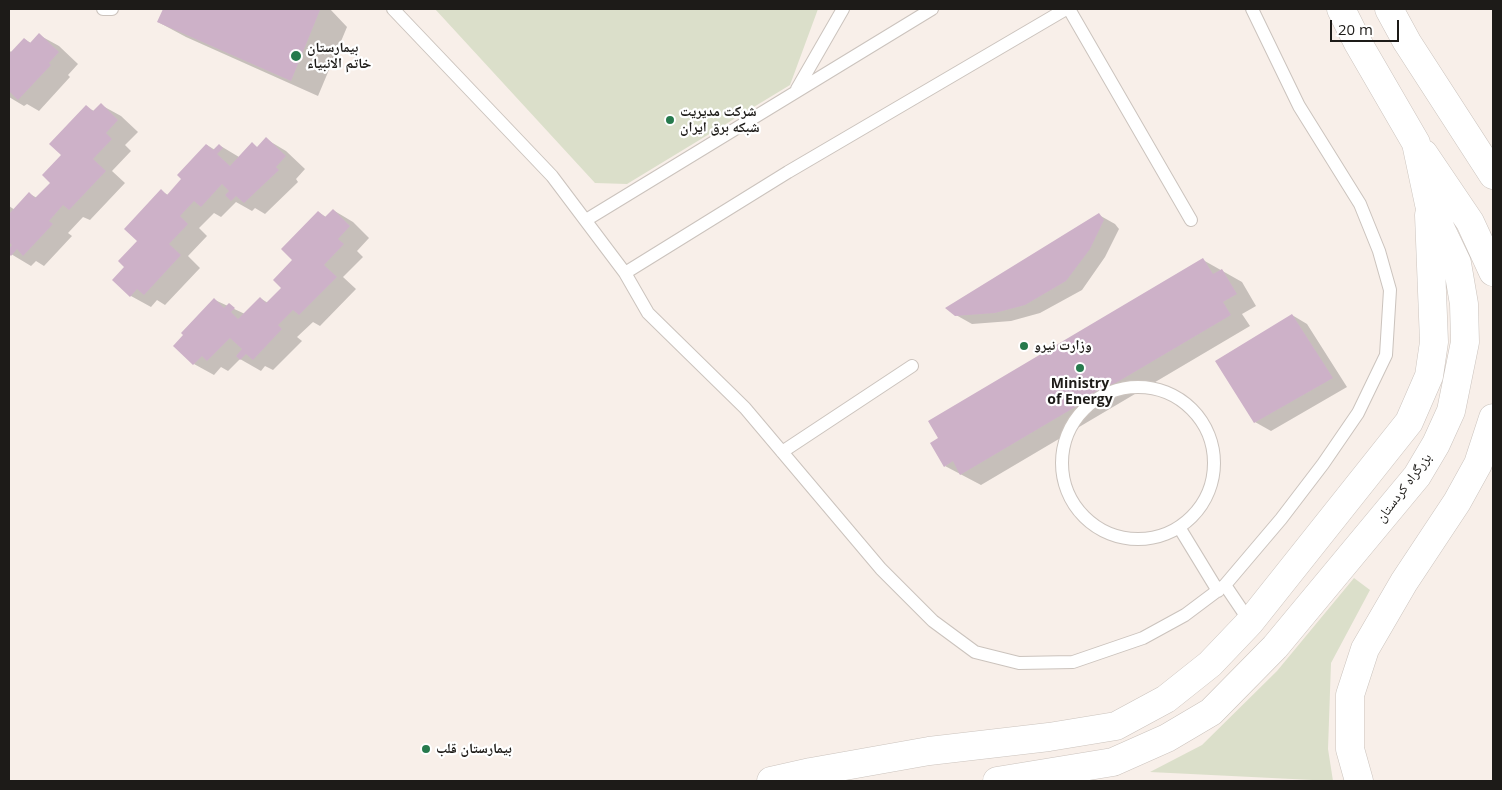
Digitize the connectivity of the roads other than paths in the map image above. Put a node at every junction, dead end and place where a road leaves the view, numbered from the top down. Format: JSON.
{"nodes":[{"id":1,"x":103,"y":9,"type":"edge"},
{"id":2,"x":112,"y":9,"type":"edge"},
{"id":3,"x":393,"y":9,"type":"edge"},
{"id":4,"x":843,"y":9,"type":"edge"},
{"id":5,"x":932,"y":9,"type":"edge"},
{"id":6,"x":1067,"y":9,"type":"edge"},
{"id":7,"x":1252,"y":9,"type":"edge"},
{"id":8,"x":1341,"y":9,"type":"edge"},
{"id":9,"x":1389,"y":9,"type":"edge"},
{"id":10,"x":796,"y":92,"type":"junction"},
{"id":11,"x":1416,"y":142,"type":"junction"},
{"id":12,"x":1493,"y":175,"type":"edge"},
{"id":13,"x":1429,"y":204,"type":"junction"},
{"id":14,"x":586,"y":220,"type":"junction"},
{"id":15,"x":1191,"y":220,"type":"dead end"},
{"id":16,"x":1493,"y":272,"type":"edge"},
{"id":17,"x":625,"y":273,"type":"junction"},
{"id":18,"x":912,"y":366,"type":"dead end"},
{"id":19,"x":1493,"y":418,"type":"edge"},
{"id":20,"x":782,"y":452,"type":"junction"},
{"id":21,"x":1179,"y":527,"type":"junction"},
{"id":22,"x":1221,"y":588,"type":"junction"},
{"id":23,"x":1250,"y":622,"type":"junction"},
{"id":24,"x":771,"y":781,"type":"edge"},
{"id":25,"x":997,"y":781,"type":"edge"},
{"id":26,"x":1359,"y":781,"type":"edge"}],
"edges":[{"from":1,"to":2,"type":"lane"},
{"from":3,"to":14,"type":"lane"},
{"from":4,"to":10,"type":"lane"},
{"from":5,"to":10,"type":"lane"},
{"from":6,"to":15,"type":"lane"},
{"from":6,"to":17,"type":"lane"},
{"from":7,"to":22,"type":"lane"},
{"from":8,"to":11,"type":"highway","name":"بزرگراه کردستان"},
{"from":9,"to":12,"type":"highway"},
{"from":10,"to":14,"type":"lane"},
{"from":11,"to":13,"type":"highway","name":"بزرگراه کردستان"},
{"from":11,"to":16,"type":"highway"},
{"from":13,"to":23,"type":"highway"},
{"from":13,"to":25,"type":"highway","name":"بزرگراه کردستان"},
{"from":14,"to":17,"type":"lane"},
{"from":17,"to":20,"type":"lane"},
{"from":18,"to":20,"type":"lane"},
{"from":19,"to":26,"type":"highway"},
{"from":20,"to":22,"type":"lane"},
{"from":21,"to":21,"type":"lane"},
{"from":21,"to":22,"type":"lane"},
{"from":22,"to":23,"type":"lane"},
{"from":23,"to":24,"type":"highway"}]}
